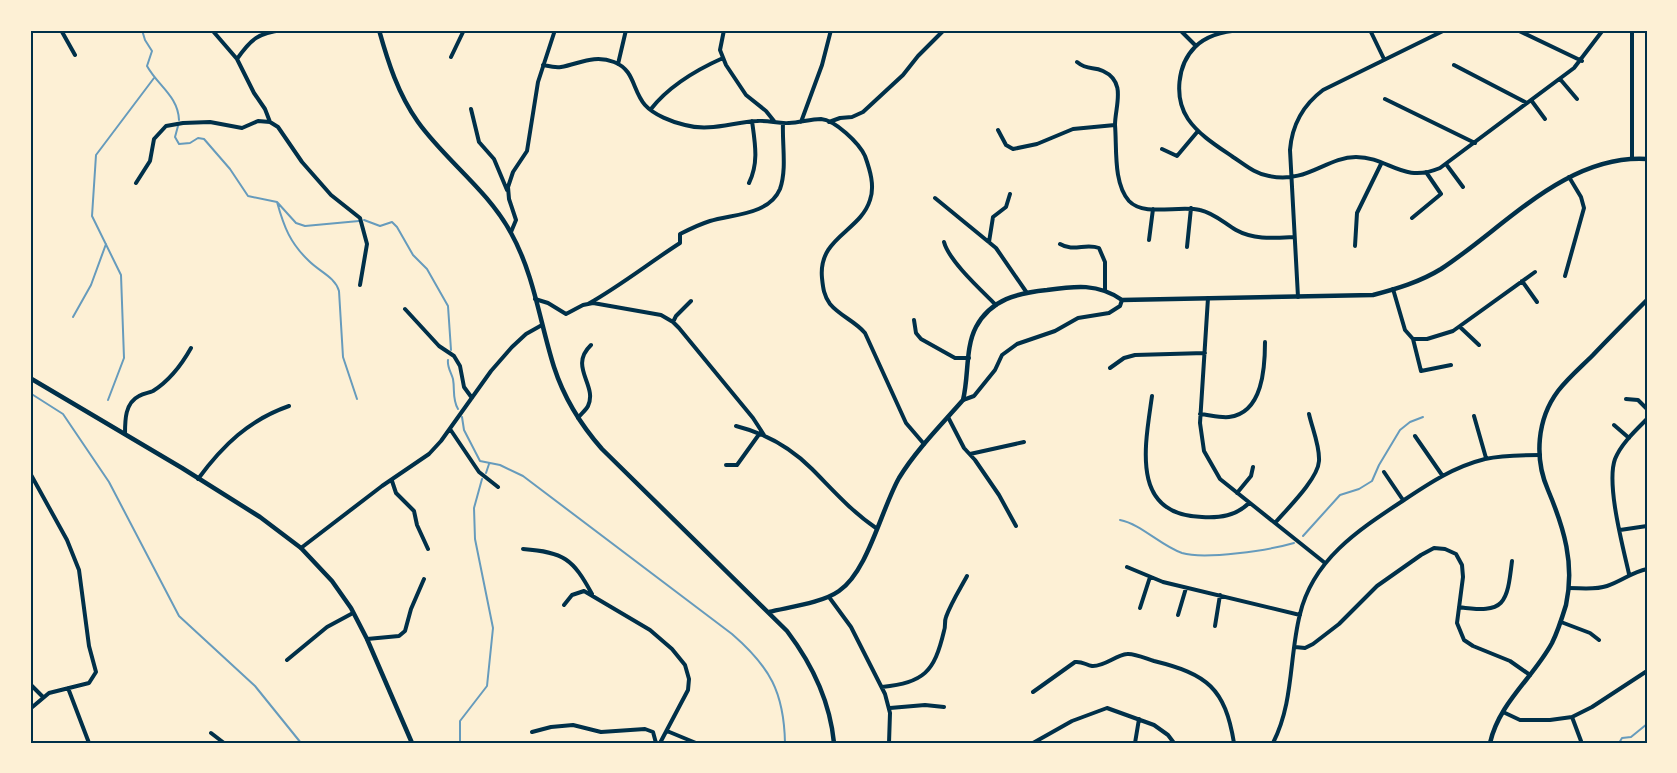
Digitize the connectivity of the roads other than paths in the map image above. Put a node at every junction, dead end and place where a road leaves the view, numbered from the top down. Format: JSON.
{"nodes":[{"id":1,"x":61,"y":30,"type":"edge"},
{"id":2,"x":212,"y":30,"type":"edge"},
{"id":3,"x":283,"y":30,"type":"edge"},
{"id":4,"x":379,"y":30,"type":"edge"},
{"id":5,"x":464,"y":30,"type":"edge"},
{"id":6,"x":555,"y":30,"type":"edge"},
{"id":7,"x":626,"y":30,"type":"edge"},
{"id":8,"x":724,"y":30,"type":"edge"},
{"id":9,"x":831,"y":30,"type":"edge"},
{"id":10,"x":944,"y":30,"type":"edge"},
{"id":11,"x":1180,"y":30,"type":"edge"},
{"id":12,"x":1241,"y":30,"type":"edge"},
{"id":13,"x":1370,"y":30,"type":"edge"},
{"id":14,"x":1445,"y":30,"type":"edge"},
{"id":15,"x":1517,"y":30,"type":"edge"},
{"id":16,"x":1603,"y":30,"type":"edge"},
{"id":17,"x":1632,"y":30,"type":"edge"},
{"id":18,"x":1196,"y":46,"type":"junction"},
{"id":19,"x":75,"y":55,"type":"dead end"},
{"id":20,"x":451,"y":57,"type":"dead end"},
{"id":21,"x":723,"y":58,"type":"junction"},
{"id":22,"x":237,"y":59,"type":"junction"},
{"id":23,"x":1384,"y":59,"type":"junction"},
{"id":24,"x":1582,"y":61,"type":"junction"},
{"id":25,"x":1077,"y":62,"type":"dead end"},
{"id":26,"x":543,"y":64,"type":"junction"},
{"id":27,"x":618,"y":64,"type":"junction"},
{"id":28,"x":1454,"y":64,"type":"dead end"},
{"id":29,"x":1560,"y":79,"type":"junction"},
{"id":30,"x":1385,"y":99,"type":"dead end"},
{"id":31,"x":1577,"y":99,"type":"dead end"},
{"id":32,"x":1529,"y":101,"type":"junction"},
{"id":33,"x":471,"y":109,"type":"dead end"},
{"id":34,"x":651,"y":109,"type":"junction"},
{"id":35,"x":1545,"y":119,"type":"dead end"},
{"id":36,"x":752,"y":121,"type":"junction"},
{"id":37,"x":270,"y":122,"type":"junction"},
{"id":38,"x":774,"y":122,"type":"junction"},
{"id":39,"x":801,"y":122,"type":"junction"},
{"id":40,"x":829,"y":122,"type":"junction"},
{"id":41,"x":783,"y":123,"type":"junction"},
{"id":42,"x":1115,"y":126,"type":"junction"},
{"id":43,"x":998,"y":130,"type":"dead end"},
{"id":44,"x":1198,"y":131,"type":"junction"},
{"id":45,"x":1475,"y":143,"type":"junction"},
{"id":46,"x":1162,"y":149,"type":"dead end"},
{"id":47,"x":1632,"y":159,"type":"junction"},
{"id":48,"x":1647,"y":159,"type":"edge"},
{"id":49,"x":1381,"y":164,"type":"junction"},
{"id":50,"x":1446,"y":164,"type":"junction"},
{"id":51,"x":1426,"y":172,"type":"junction"},
{"id":52,"x":1291,"y":177,"type":"junction"},
{"id":53,"x":1569,"y":177,"type":"junction"},
{"id":54,"x":136,"y":183,"type":"dead end"},
{"id":55,"x":748,"y":183,"type":"dead end"},
{"id":56,"x":1462,"y":187,"type":"dead end"},
{"id":57,"x":508,"y":190,"type":"junction"},
{"id":58,"x":1010,"y":194,"type":"dead end"},
{"id":59,"x":935,"y":198,"type":"dead end"},
{"id":60,"x":1191,"y":208,"type":"junction"},
{"id":61,"x":1153,"y":209,"type":"junction"},
{"id":62,"x":1412,"y":218,"type":"dead end"},
{"id":63,"x":511,"y":232,"type":"junction"},
{"id":64,"x":1294,"y":237,"type":"junction"},
{"id":65,"x":1149,"y":240,"type":"dead end"},
{"id":66,"x":944,"y":242,"type":"dead end"},
{"id":67,"x":989,"y":242,"type":"junction"},
{"id":68,"x":1060,"y":244,"type":"dead end"},
{"id":69,"x":1355,"y":246,"type":"dead end"},
{"id":70,"x":1187,"y":247,"type":"dead end"},
{"id":71,"x":1534,"y":272,"type":"dead end"},
{"id":72,"x":1564,"y":276,"type":"dead end"},
{"id":73,"x":1522,"y":281,"type":"junction"},
{"id":74,"x":360,"y":285,"type":"dead end"},
{"id":75,"x":1393,"y":289,"type":"junction"},
{"id":76,"x":1105,"y":290,"type":"junction"},
{"id":77,"x":1027,"y":293,"type":"junction"},
{"id":78,"x":1298,"y":297,"type":"junction"},
{"id":79,"x":535,"y":298,"type":"junction"},
{"id":80,"x":1208,"y":298,"type":"junction"},
{"id":81,"x":1122,"y":300,"type":"junction"},
{"id":82,"x":1647,"y":300,"type":"edge"},
{"id":83,"x":691,"y":301,"type":"dead end"},
{"id":84,"x":1537,"y":302,"type":"dead end"},
{"id":85,"x":588,"y":304,"type":"junction"},
{"id":86,"x":996,"y":305,"type":"junction"},
{"id":87,"x":405,"y":309,"type":"dead end"},
{"id":88,"x":914,"y":320,"type":"dead end"},
{"id":89,"x":673,"y":322,"type":"junction"},
{"id":90,"x":542,"y":325,"type":"junction"},
{"id":91,"x":1460,"y":327,"type":"junction"},
{"id":92,"x":1413,"y":339,"type":"junction"},
{"id":93,"x":1265,"y":342,"type":"dead end"},
{"id":94,"x":591,"y":345,"type":"dead end"},
{"id":95,"x":1479,"y":345,"type":"dead end"},
{"id":96,"x":191,"y":348,"type":"dead end"},
{"id":97,"x":1205,"y":353,"type":"junction"},
{"id":98,"x":969,"y":357,"type":"junction"},
{"id":99,"x":1451,"y":365,"type":"dead end"},
{"id":100,"x":1110,"y":368,"type":"dead end"},
{"id":101,"x":30,"y":378,"type":"edge"},
{"id":102,"x":1152,"y":396,"type":"dead end"},
{"id":103,"x":472,"y":398,"type":"junction"},
{"id":104,"x":1626,"y":399,"type":"dead end"},
{"id":105,"x":963,"y":400,"type":"junction"},
{"id":106,"x":289,"y":406,"type":"dead end"},
{"id":107,"x":1647,"y":409,"type":"edge"},
{"id":108,"x":1200,"y":414,"type":"junction"},
{"id":109,"x":1309,"y":414,"type":"dead end"},
{"id":110,"x":1474,"y":416,"type":"dead end"},
{"id":111,"x":948,"y":417,"type":"junction"},
{"id":112,"x":578,"y":418,"type":"junction"},
{"id":113,"x":1647,"y":419,"type":"edge"},
{"id":114,"x":1614,"y":425,"type":"dead end"},
{"id":115,"x":736,"y":426,"type":"dead end"},
{"id":116,"x":450,"y":429,"type":"junction"},
{"id":117,"x":125,"y":434,"type":"junction"},
{"id":118,"x":762,"y":434,"type":"junction"},
{"id":119,"x":1415,"y":436,"type":"dead end"},
{"id":120,"x":1629,"y":438,"type":"junction"},
{"id":121,"x":1024,"y":442,"type":"dead end"},
{"id":122,"x":925,"y":445,"type":"junction"},
{"id":123,"x":970,"y":454,"type":"junction"},
{"id":124,"x":1540,"y":455,"type":"junction"},
{"id":125,"x":1486,"y":458,"type":"junction"},
{"id":126,"x":726,"y":465,"type":"dead end"},
{"id":127,"x":1253,"y":467,"type":"dead end"},
{"id":128,"x":1384,"y":472,"type":"dead end"},
{"id":129,"x":30,"y":473,"type":"edge"},
{"id":130,"x":1442,"y":476,"type":"junction"},
{"id":131,"x":198,"y":479,"type":"junction"},
{"id":132,"x":392,"y":481,"type":"junction"},
{"id":133,"x":498,"y":488,"type":"dead end"},
{"id":134,"x":1237,"y":494,"type":"junction"},
{"id":135,"x":1403,"y":501,"type":"junction"},
{"id":136,"x":1249,"y":503,"type":"junction"},
{"id":137,"x":1275,"y":523,"type":"junction"},
{"id":138,"x":1016,"y":526,"type":"dead end"},
{"id":139,"x":1647,"y":526,"type":"edge"},
{"id":140,"x":876,"y":528,"type":"junction"},
{"id":141,"x":1620,"y":530,"type":"junction"},
{"id":142,"x":301,"y":548,"type":"junction"},
{"id":143,"x":428,"y":549,"type":"dead end"},
{"id":144,"x":523,"y":549,"type":"dead end"},
{"id":145,"x":1512,"y":561,"type":"dead end"},
{"id":146,"x":1325,"y":563,"type":"junction"},
{"id":147,"x":1127,"y":567,"type":"dead end"},
{"id":148,"x":1647,"y":569,"type":"edge"},
{"id":149,"x":1629,"y":574,"type":"junction"},
{"id":150,"x":967,"y":576,"type":"dead end"},
{"id":151,"x":1150,"y":577,"type":"junction"},
{"id":152,"x":424,"y":579,"type":"dead end"},
{"id":153,"x":1186,"y":588,"type":"junction"},
{"id":154,"x":1569,"y":588,"type":"junction"},
{"id":155,"x":592,"y":595,"type":"junction"},
{"id":156,"x":1220,"y":595,"type":"junction"},
{"id":157,"x":829,"y":597,"type":"junction"},
{"id":158,"x":564,"y":605,"type":"dead end"},
{"id":159,"x":1459,"y":607,"type":"junction"},
{"id":160,"x":1140,"y":608,"type":"dead end"},
{"id":161,"x":769,"y":612,"type":"junction"},
{"id":162,"x":354,"y":613,"type":"junction"},
{"id":163,"x":1178,"y":615,"type":"dead end"},
{"id":164,"x":1300,"y":615,"type":"junction"},
{"id":165,"x":1561,"y":622,"type":"junction"},
{"id":166,"x":1215,"y":626,"type":"dead end"},
{"id":167,"x":367,"y":639,"type":"junction"},
{"id":168,"x":1599,"y":640,"type":"dead end"},
{"id":169,"x":1295,"y":647,"type":"junction"},
{"id":170,"x":287,"y":660,"type":"dead end"},
{"id":171,"x":1647,"y":671,"type":"edge"},
{"id":172,"x":1530,"y":675,"type":"junction"},
{"id":173,"x":30,"y":684,"type":"edge"},
{"id":174,"x":882,"y":687,"type":"junction"},
{"id":175,"x":68,"y":688,"type":"junction"},
{"id":176,"x":1033,"y":692,"type":"dead end"},
{"id":177,"x":43,"y":697,"type":"junction"},
{"id":178,"x":944,"y":707,"type":"dead end"},
{"id":179,"x":890,"y":708,"type":"junction"},
{"id":180,"x":30,"y":709,"type":"edge"},
{"id":181,"x":1502,"y":712,"type":"junction"},
{"id":182,"x":1572,"y":717,"type":"junction"},
{"id":183,"x":1139,"y":719,"type":"junction"},
{"id":184,"x":667,"y":731,"type":"junction"},
{"id":185,"x":532,"y":732,"type":"dead end"},
{"id":186,"x":211,"y":733,"type":"dead end"},
{"id":187,"x":1581,"y":741,"type":"dead end"},
{"id":188,"x":89,"y":743,"type":"edge"},
{"id":189,"x":224,"y":743,"type":"edge"},
{"id":190,"x":412,"y":743,"type":"edge"},
{"id":191,"x":658,"y":743,"type":"edge"},
{"id":192,"x":696,"y":743,"type":"edge"},
{"id":193,"x":834,"y":743,"type":"edge"},
{"id":194,"x":889,"y":743,"type":"edge"},
{"id":195,"x":1033,"y":743,"type":"edge"},
{"id":196,"x":1135,"y":743,"type":"edge"},
{"id":197,"x":1174,"y":743,"type":"edge"},
{"id":198,"x":1234,"y":743,"type":"edge"},
{"id":199,"x":1273,"y":743,"type":"edge"},
{"id":200,"x":1490,"y":743,"type":"edge"}],
"edges":[{"from":1,"to":19,"type":"street"},
{"from":2,"to":22,"type":"street"},
{"from":3,"to":22,"type":"street"},
{"from":4,"to":63,"type":"street"},
{"from":5,"to":20,"type":"street"},
{"from":6,"to":26,"type":"street"},
{"from":7,"to":27,"type":"street"},
{"from":8,"to":21,"type":"street"},
{"from":9,"to":39,"type":"street"},
{"from":10,"to":40,"type":"street"},
{"from":11,"to":18,"type":"street"},
{"from":12,"to":18,"type":"street"},
{"from":13,"to":23,"type":"street"},
{"from":14,"to":23,"type":"street"},
{"from":15,"to":24,"type":"street"},
{"from":16,"to":24,"type":"street"},
{"from":17,"to":47,"type":"street"},
{"from":18,"to":44,"type":"street"},
{"from":21,"to":34,"type":"street"},
{"from":21,"to":38,"type":"street"},
{"from":22,"to":37,"type":"street"},
{"from":23,"to":52,"type":"street"},
{"from":24,"to":29,"type":"street"},
{"from":25,"to":42,"type":"street"},
{"from":26,"to":27,"type":"street"},
{"from":26,"to":57,"type":"street"},
{"from":27,"to":34,"type":"street"},
{"from":28,"to":32,"type":"street"},
{"from":29,"to":31,"type":"street"},
{"from":29,"to":32,"type":"street"},
{"from":30,"to":45,"type":"street"},
{"from":32,"to":35,"type":"street"},
{"from":32,"to":45,"type":"street"},
{"from":33,"to":57,"type":"street"},
{"from":34,"to":36,"type":"street"},
{"from":36,"to":38,"type":"street"},
{"from":36,"to":55,"type":"street"},
{"from":37,"to":54,"type":"street"},
{"from":37,"to":74,"type":"street"},
{"from":38,"to":41,"type":"street"},
{"from":39,"to":40,"type":"street"},
{"from":39,"to":41,"type":"street"},
{"from":40,"to":122,"type":"street"},
{"from":41,"to":85,"type":"street"},
{"from":42,"to":43,"type":"street"},
{"from":42,"to":61,"type":"street"},
{"from":44,"to":46,"type":"street"},
{"from":44,"to":52,"type":"street"},
{"from":45,"to":50,"type":"street"},
{"from":47,"to":48,"type":"street"},
{"from":47,"to":53,"type":"street"},
{"from":49,"to":51,"type":"street"},
{"from":49,"to":52,"type":"street"},
{"from":49,"to":69,"type":"street"},
{"from":50,"to":51,"type":"street"},
{"from":50,"to":56,"type":"street"},
{"from":51,"to":62,"type":"street"},
{"from":52,"to":64,"type":"street"},
{"from":53,"to":72,"type":"street"},
{"from":53,"to":75,"type":"street"},
{"from":57,"to":63,"type":"street"},
{"from":58,"to":67,"type":"street"},
{"from":59,"to":67,"type":"street"},
{"from":60,"to":61,"type":"street"},
{"from":60,"to":64,"type":"street"},
{"from":60,"to":70,"type":"street"},
{"from":61,"to":65,"type":"street"},
{"from":63,"to":79,"type":"street"},
{"from":64,"to":78,"type":"street"},
{"from":66,"to":86,"type":"street"},
{"from":67,"to":77,"type":"street"},
{"from":68,"to":76,"type":"street"},
{"from":71,"to":73,"type":"street"},
{"from":73,"to":84,"type":"street"},
{"from":73,"to":91,"type":"street"},
{"from":75,"to":78,"type":"street"},
{"from":75,"to":92,"type":"street"},
{"from":76,"to":77,"type":"street"},
{"from":76,"to":81,"type":"street"},
{"from":77,"to":86,"type":"street"},
{"from":78,"to":80,"type":"street"},
{"from":79,"to":85,"type":"street"},
{"from":79,"to":90,"type":"street"},
{"from":80,"to":81,"type":"street"},
{"from":80,"to":97,"type":"street"},
{"from":81,"to":105,"type":"street"},
{"from":82,"to":124,"type":"street"},
{"from":83,"to":89,"type":"street"},
{"from":85,"to":89,"type":"street"},
{"from":86,"to":98,"type":"street"},
{"from":87,"to":103,"type":"street"},
{"from":88,"to":98,"type":"street"},
{"from":89,"to":118,"type":"street"},
{"from":90,"to":103,"type":"street"},
{"from":90,"to":112,"type":"street"},
{"from":91,"to":92,"type":"street"},
{"from":91,"to":95,"type":"street"},
{"from":92,"to":99,"type":"street"},
{"from":93,"to":108,"type":"street"},
{"from":94,"to":112,"type":"street"},
{"from":96,"to":117,"type":"street"},
{"from":97,"to":100,"type":"street"},
{"from":97,"to":108,"type":"street"},
{"from":98,"to":105,"type":"street"},
{"from":101,"to":117,"type":"street"},
{"from":102,"to":136,"type":"street"},
{"from":103,"to":116,"type":"street"},
{"from":104,"to":107,"type":"street"},
{"from":105,"to":111,"type":"street"},
{"from":106,"to":131,"type":"street"},
{"from":108,"to":134,"type":"street"},
{"from":109,"to":137,"type":"street"},
{"from":110,"to":125,"type":"street"},
{"from":111,"to":122,"type":"street"},
{"from":111,"to":123,"type":"street"},
{"from":112,"to":161,"type":"street"},
{"from":113,"to":120,"type":"street"},
{"from":114,"to":120,"type":"street"},
{"from":115,"to":118,"type":"street"},
{"from":116,"to":132,"type":"street"},
{"from":116,"to":133,"type":"street"},
{"from":117,"to":131,"type":"street"},
{"from":118,"to":126,"type":"street"},
{"from":118,"to":140,"type":"street"},
{"from":119,"to":130,"type":"street"},
{"from":120,"to":141,"type":"street"},
{"from":121,"to":123,"type":"street"},
{"from":122,"to":140,"type":"street"},
{"from":123,"to":138,"type":"street"},
{"from":124,"to":125,"type":"street"},
{"from":124,"to":154,"type":"street"},
{"from":125,"to":130,"type":"street"},
{"from":127,"to":134,"type":"street"},
{"from":128,"to":135,"type":"street"},
{"from":129,"to":175,"type":"street"},
{"from":130,"to":135,"type":"street"},
{"from":131,"to":142,"type":"street"},
{"from":132,"to":142,"type":"street"},
{"from":132,"to":143,"type":"street"},
{"from":134,"to":136,"type":"street"},
{"from":135,"to":146,"type":"street"},
{"from":136,"to":137,"type":"street"},
{"from":137,"to":146,"type":"street"},
{"from":139,"to":141,"type":"street"},
{"from":140,"to":157,"type":"street"},
{"from":141,"to":149,"type":"street"},
{"from":142,"to":162,"type":"street"},
{"from":144,"to":155,"type":"street"},
{"from":145,"to":159,"type":"street"},
{"from":146,"to":164,"type":"street"},
{"from":147,"to":151,"type":"street"},
{"from":148,"to":149,"type":"street"},
{"from":149,"to":154,"type":"street"},
{"from":150,"to":174,"type":"street"},
{"from":151,"to":153,"type":"street"},
{"from":151,"to":160,"type":"street"},
{"from":152,"to":167,"type":"street"},
{"from":153,"to":156,"type":"street"},
{"from":153,"to":163,"type":"street"},
{"from":154,"to":165,"type":"street"},
{"from":155,"to":158,"type":"street"},
{"from":155,"to":184,"type":"street"},
{"from":156,"to":164,"type":"street"},
{"from":156,"to":166,"type":"street"},
{"from":157,"to":161,"type":"street"},
{"from":157,"to":174,"type":"street"},
{"from":159,"to":169,"type":"street"},
{"from":159,"to":172,"type":"street"},
{"from":161,"to":193,"type":"street"},
{"from":162,"to":167,"type":"street"},
{"from":162,"to":170,"type":"street"},
{"from":164,"to":169,"type":"street"},
{"from":165,"to":168,"type":"street"},
{"from":165,"to":172,"type":"street"},
{"from":167,"to":190,"type":"street"},
{"from":169,"to":199,"type":"street"},
{"from":171,"to":182,"type":"street"},
{"from":172,"to":181,"type":"street"},
{"from":173,"to":177,"type":"street"},
{"from":174,"to":179,"type":"street"},
{"from":175,"to":177,"type":"street"},
{"from":175,"to":188,"type":"street"},
{"from":176,"to":198,"type":"street"},
{"from":177,"to":180,"type":"street"},
{"from":178,"to":179,"type":"street"},
{"from":179,"to":194,"type":"street"},
{"from":181,"to":182,"type":"street"},
{"from":181,"to":200,"type":"street"},
{"from":182,"to":187,"type":"street"},
{"from":183,"to":195,"type":"street"},
{"from":183,"to":196,"type":"street"},
{"from":183,"to":197,"type":"street"},
{"from":184,"to":191,"type":"street"},
{"from":184,"to":192,"type":"street"},
{"from":185,"to":191,"type":"street"},
{"from":186,"to":189,"type":"street"}]}
